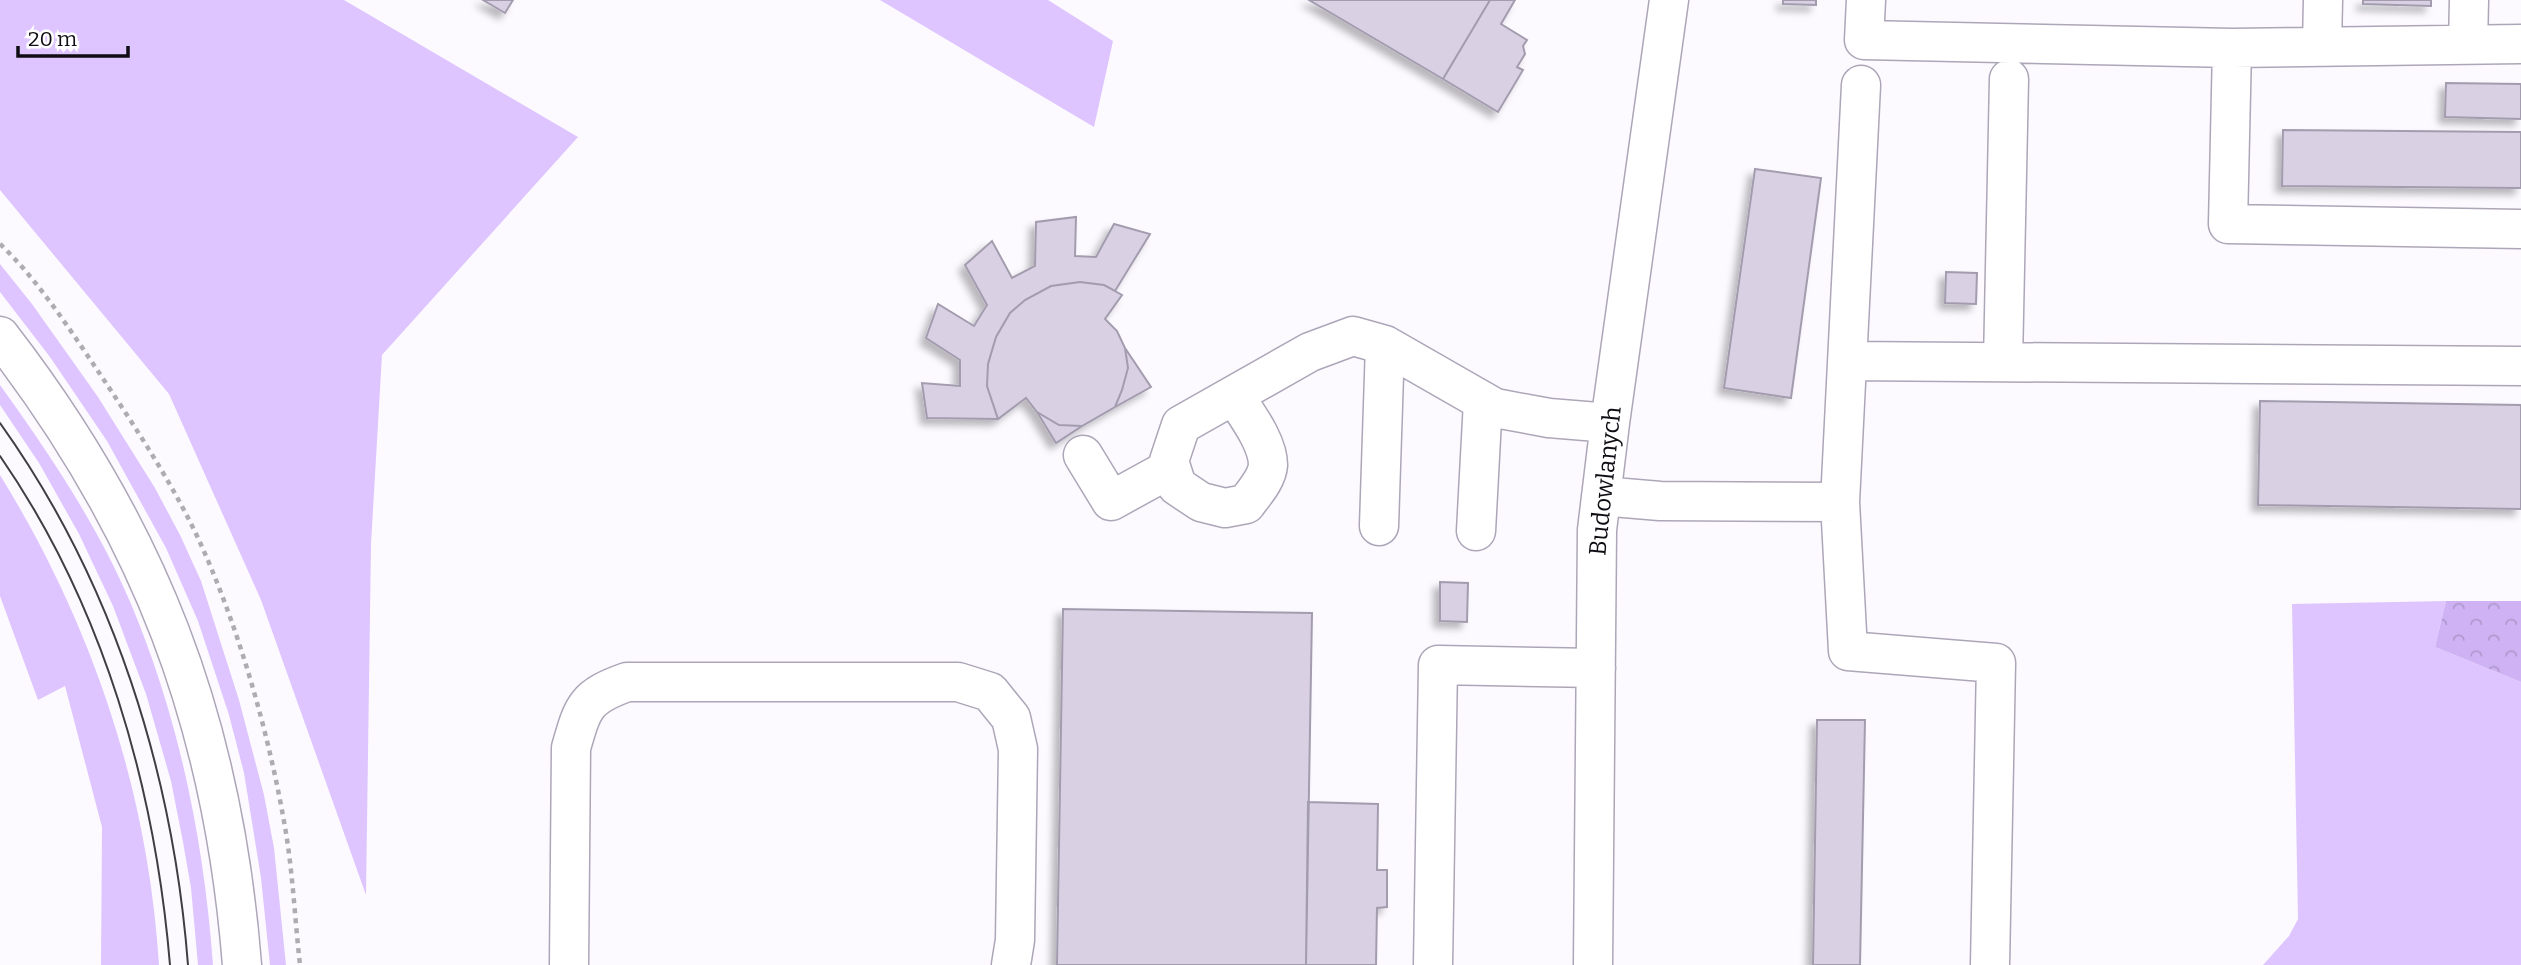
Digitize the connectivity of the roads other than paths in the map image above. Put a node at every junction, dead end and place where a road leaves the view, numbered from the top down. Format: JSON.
{"nodes":[{"id":1,"x":1669,"y":0,"type":"edge"},
{"id":2,"x":1866,"y":0,"type":"edge"},
{"id":3,"x":2323,"y":0,"type":"edge"},
{"id":4,"x":2469,"y":0,"type":"edge"},
{"id":5,"x":2468,"y":44,"type":"junction"},
{"id":6,"x":2521,"y":44,"type":"edge"},
{"id":7,"x":2322,"y":45,"type":"junction"},
{"id":8,"x":2232,"y":48,"type":"junction"},
{"id":9,"x":2009,"y":79,"type":"dead end"},
{"id":10,"x":1861,"y":85,"type":"dead end"},
{"id":11,"x":2521,"y":229,"type":"edge"},
{"id":12,"x":0,"y":336,"type":"edge"},
{"id":13,"x":1385,"y":345,"type":"junction"},
{"id":14,"x":1847,"y":361,"type":"junction"},
{"id":15,"x":2003,"y":362,"type":"junction"},
{"id":16,"x":2521,"y":366,"type":"edge"},
{"id":17,"x":1234,"y":395,"type":"junction"},
{"id":18,"x":1483,"y":401,"type":"junction"},
{"id":19,"x":1610,"y":423,"type":"junction"},
{"id":20,"x":1083,"y":455,"type":"dead end"},
{"id":21,"x":1171,"y":468,"type":"junction"},
{"id":22,"x":1601,"y":496,"type":"junction"},
{"id":23,"x":1840,"y":502,"type":"junction"},
{"id":24,"x":1379,"y":526,"type":"dead end"},
{"id":25,"x":1476,"y":531,"type":"dead end"},
{"id":26,"x":1596,"y":668,"type":"junction"},
{"id":27,"x":242,"y":965,"type":"edge"},
{"id":28,"x":569,"y":965,"type":"edge"},
{"id":29,"x":1011,"y":965,"type":"edge"},
{"id":30,"x":1433,"y":965,"type":"edge"},
{"id":31,"x":1593,"y":965,"type":"edge"},
{"id":32,"x":1990,"y":965,"type":"edge"}],
"edges":[{"from":1,"to":19,"type":"street","name":"Budowlanych"},
{"from":2,"to":8,"type":"street"},
{"from":3,"to":7,"type":"street"},
{"from":4,"to":5,"type":"street"},
{"from":5,"to":6,"type":"street"},
{"from":5,"to":7,"type":"street"},
{"from":7,"to":8,"type":"street"},
{"from":8,"to":11,"type":"street"},
{"from":9,"to":15,"type":"street"},
{"from":10,"to":14,"type":"street"},
{"from":12,"to":27,"type":"street"},
{"from":13,"to":17,"type":"street"},
{"from":13,"to":18,"type":"street"},
{"from":13,"to":24,"type":"street"},
{"from":14,"to":15,"type":"street"},
{"from":14,"to":23,"type":"street"},
{"from":15,"to":16,"type":"street"},
{"from":17,"to":21,"type":"street"},
{"from":17,"to":21,"type":"street"},
{"from":18,"to":19,"type":"street"},
{"from":18,"to":25,"type":"street"},
{"from":19,"to":22,"type":"street","name":"Budowlanych"},
{"from":20,"to":21,"type":"street"},
{"from":22,"to":23,"type":"street"},
{"from":22,"to":26,"type":"street","name":"Budowlanych"},
{"from":23,"to":32,"type":"street"},
{"from":26,"to":30,"type":"street"},
{"from":26,"to":31,"type":"street","name":"Budowlanych"},
{"from":28,"to":29,"type":"street"}]}
